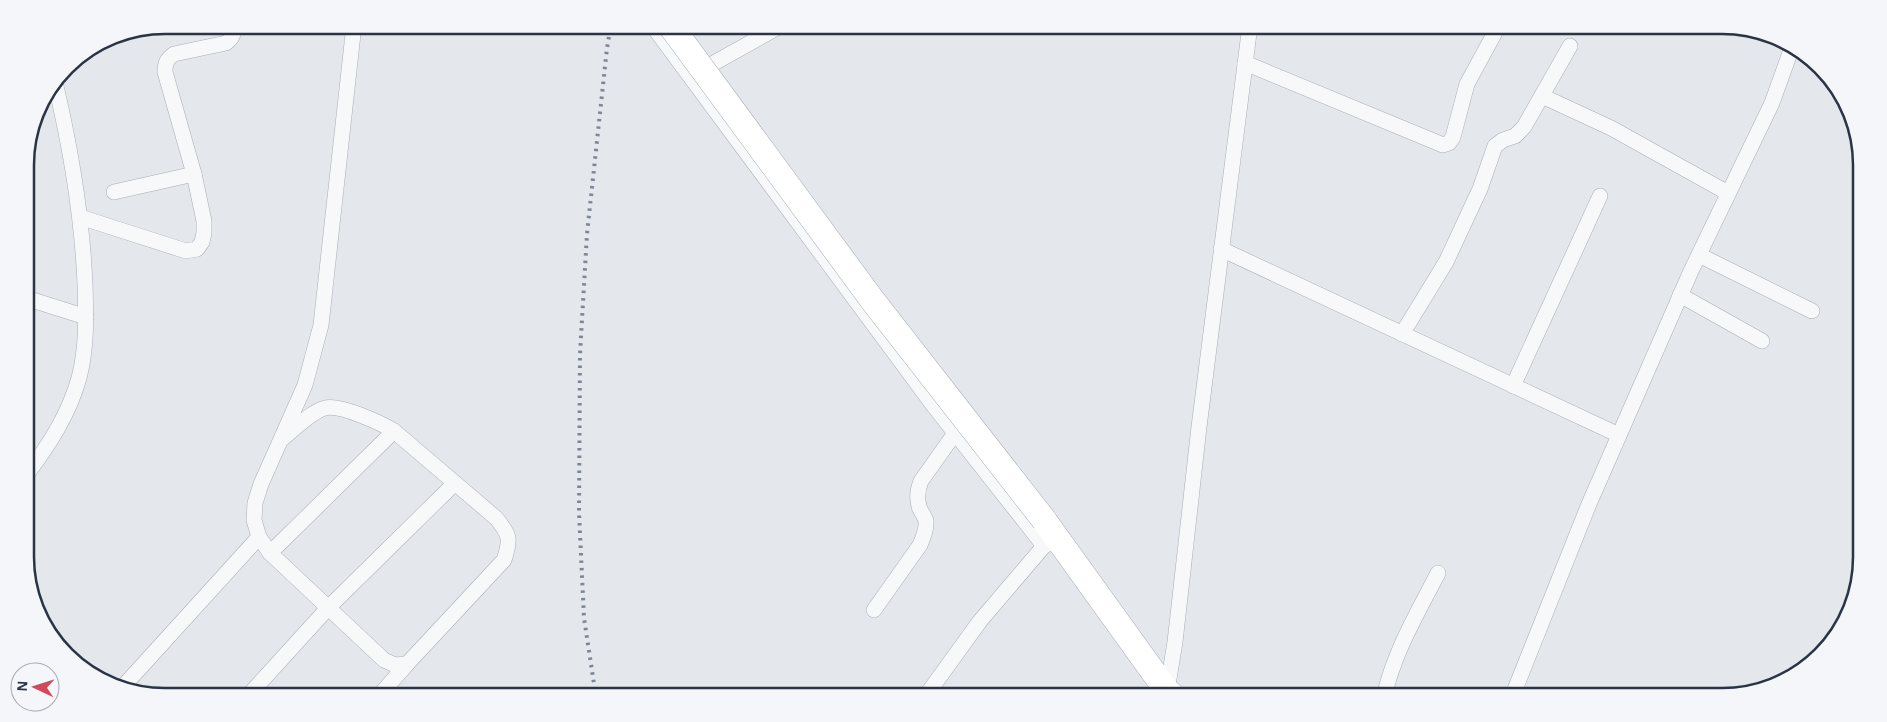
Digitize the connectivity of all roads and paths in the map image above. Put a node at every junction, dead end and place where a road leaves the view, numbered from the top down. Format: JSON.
{"nodes":[{"id":1,"x":233,"y":34,"type":"edge"},
{"id":2,"x":353,"y":34,"type":"edge"},
{"id":3,"x":659,"y":34,"type":"edge"},
{"id":4,"x":677,"y":34,"type":"edge"},
{"id":5,"x":766,"y":34,"type":"edge"},
{"id":6,"x":1249,"y":34,"type":"edge"},
{"id":7,"x":1494,"y":34,"type":"edge"},
{"id":8,"x":1570,"y":46,"type":"dead end"},
{"id":9,"x":1791,"y":53,"type":"edge"},
{"id":10,"x":1245,"y":63,"type":"junction"},
{"id":11,"x":690,"y":77,"type":"junction"},
{"id":12,"x":57,"y":91,"type":"edge"},
{"id":13,"x":1542,"y":96,"type":"junction"},
{"id":14,"x":194,"y":174,"type":"junction"},
{"id":15,"x":114,"y":192,"type":"dead end"},
{"id":16,"x":1728,"y":193,"type":"junction"},
{"id":17,"x":1600,"y":196,"type":"dead end"},
{"id":18,"x":80,"y":217,"type":"junction"},
{"id":19,"x":1221,"y":249,"type":"junction"},
{"id":20,"x":1699,"y":255,"type":"junction"},
{"id":21,"x":1680,"y":295,"type":"junction"},
{"id":22,"x":34,"y":301,"type":"edge"},
{"id":23,"x":1812,"y":311,"type":"dead end"},
{"id":24,"x":86,"y":317,"type":"junction"},
{"id":25,"x":1402,"y":334,"type":"junction"},
{"id":26,"x":1762,"y":341,"type":"dead end"},
{"id":27,"x":1513,"y":386,"type":"junction"},
{"id":28,"x":394,"y":432,"type":"junction"},
{"id":29,"x":955,"y":433,"type":"junction"},
{"id":30,"x":1619,"y":435,"type":"junction"},
{"id":31,"x":281,"y":440,"type":"junction"},
{"id":32,"x":34,"y":464,"type":"edge"},
{"id":33,"x":455,"y":483,"type":"junction"},
{"id":34,"x":259,"y":537,"type":"junction"},
{"id":35,"x":1052,"y":543,"type":"junction"},
{"id":36,"x":270,"y":553,"type":"junction"},
{"id":37,"x":1438,"y":574,"type":"dead end"},
{"id":38,"x":328,"y":608,"type":"junction"},
{"id":39,"x":874,"y":610,"type":"dead end"},
{"id":40,"x":407,"y":664,"type":"junction"},
{"id":41,"x":127,"y":682,"type":"edge"},
{"id":42,"x":255,"y":688,"type":"edge"},
{"id":43,"x":386,"y":688,"type":"edge"},
{"id":44,"x":932,"y":688,"type":"edge"},
{"id":45,"x":1164,"y":688,"type":"edge"},
{"id":46,"x":1170,"y":688,"type":"edge"},
{"id":47,"x":1386,"y":688,"type":"edge"},
{"id":48,"x":1516,"y":688,"type":"edge"}],
"edges":[{"from":1,"to":14,"type":"street"},
{"from":2,"to":31,"type":"street"},
{"from":3,"to":11,"type":"street"},
{"from":4,"to":35,"type":"main road","bridge":true},
{"from":5,"to":11,"type":"street"},
{"from":6,"to":10,"type":"street"},
{"from":7,"to":10,"type":"street"},
{"from":8,"to":13,"type":"street"},
{"from":9,"to":16,"type":"street"},
{"from":10,"to":19,"type":"street"},
{"from":11,"to":29,"type":"street"},
{"from":12,"to":18,"type":"street"},
{"from":13,"to":16,"type":"street"},
{"from":13,"to":25,"type":"street"},
{"from":14,"to":15,"type":"street"},
{"from":14,"to":18,"type":"street"},
{"from":16,"to":20,"type":"street"},
{"from":17,"to":27,"type":"street"},
{"from":18,"to":24,"type":"street"},
{"from":19,"to":25,"type":"street"},
{"from":19,"to":46,"type":"street"},
{"from":20,"to":21,"type":"street"},
{"from":20,"to":23,"type":"street"},
{"from":21,"to":26,"type":"street"},
{"from":21,"to":30,"type":"street"},
{"from":22,"to":24,"type":"street"},
{"from":24,"to":32,"type":"street"},
{"from":25,"to":27,"type":"street"},
{"from":27,"to":30,"type":"street"},
{"from":28,"to":31,"type":"street"},
{"from":28,"to":33,"type":"street"},
{"from":28,"to":36,"type":"street"},
{"from":29,"to":35,"type":"street"},
{"from":29,"to":39,"type":"street"},
{"from":30,"to":48,"type":"street"},
{"from":31,"to":34,"type":"street"},
{"from":33,"to":38,"type":"street"},
{"from":33,"to":40,"type":"street"},
{"from":34,"to":36,"type":"street"},
{"from":34,"to":41,"type":"street"},
{"from":35,"to":44,"type":"street"},
{"from":35,"to":45,"type":"main road"},
{"from":36,"to":38,"type":"street"},
{"from":37,"to":47,"type":"street"},
{"from":38,"to":40,"type":"street"},
{"from":38,"to":42,"type":"street"},
{"from":40,"to":43,"type":"street"}]}
